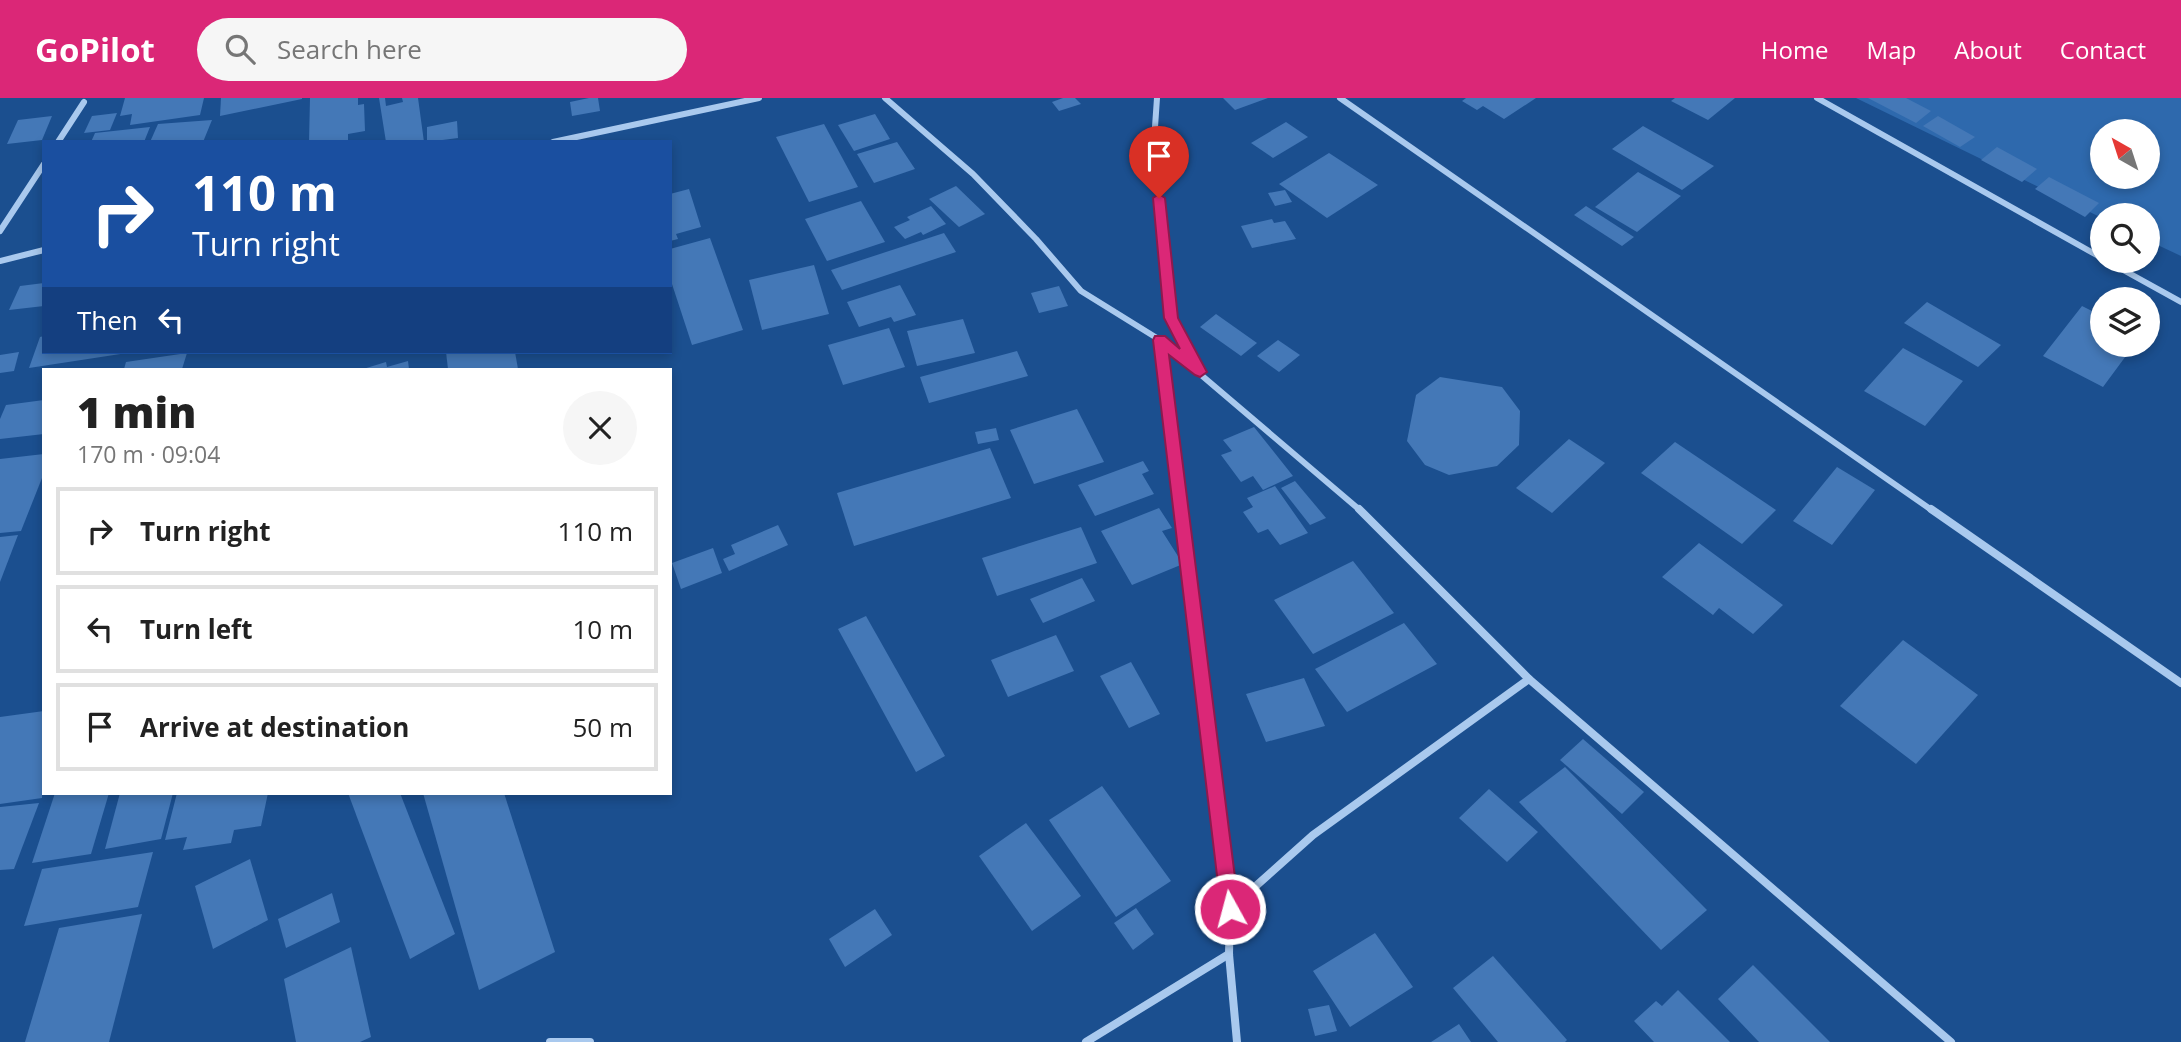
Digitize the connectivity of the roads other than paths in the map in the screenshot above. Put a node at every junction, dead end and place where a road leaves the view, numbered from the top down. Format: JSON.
{"nodes":[{"id":1,"x":759,"y":98,"type":"edge"},
{"id":2,"x":885,"y":98,"type":"edge"},
{"id":3,"x":1157,"y":98,"type":"edge"},
{"id":4,"x":1340,"y":98,"type":"edge"},
{"id":5,"x":1817,"y":98,"type":"edge"},
{"id":6,"x":84,"y":102,"type":"dead end"},
{"id":7,"x":59,"y":140,"type":"edge"},
{"id":8,"x":562,"y":140,"type":"edge"},
{"id":9,"x":42,"y":167,"type":"edge"},
{"id":10,"x":0,"y":231,"type":"edge"},
{"id":11,"x":42,"y":250,"type":"edge"},
{"id":12,"x":2090,"y":251,"type":"edge"},
{"id":13,"x":0,"y":261,"type":"edge"},
{"id":14,"x":2129,"y":273,"type":"edge"},
{"id":15,"x":2181,"y":302,"type":"edge"},
{"id":16,"x":1160,"y":340,"type":"junction"},
{"id":17,"x":1200,"y":372,"type":"junction"},
{"id":18,"x":1529,"y":678,"type":"junction"},
{"id":19,"x":2181,"y":683,"type":"edge"},
{"id":20,"x":1230,"y":909,"type":"junction"},
{"id":21,"x":1229,"y":954,"type":"junction"},
{"id":22,"x":550,"y":1042,"type":"edge"},
{"id":23,"x":590,"y":1042,"type":"edge"},
{"id":24,"x":1086,"y":1042,"type":"edge"},
{"id":25,"x":1237,"y":1042,"type":"edge"},
{"id":26,"x":1951,"y":1042,"type":"edge"}],
"edges":[{"from":1,"to":8,"type":"street"},
{"from":2,"to":16,"type":"street"},
{"from":3,"to":17,"type":"street"},
{"from":4,"to":19,"type":"street"},
{"from":5,"to":12,"type":"street"},
{"from":6,"to":7,"type":"street"},
{"from":9,"to":10,"type":"street"},
{"from":11,"to":13,"type":"street"},
{"from":14,"to":15,"type":"street"},
{"from":16,"to":17,"type":"street"},
{"from":16,"to":20,"type":"street"},
{"from":17,"to":18,"type":"street"},
{"from":18,"to":20,"type":"street"},
{"from":18,"to":26,"type":"street"},
{"from":20,"to":21,"type":"street"},
{"from":21,"to":24,"type":"street"},
{"from":21,"to":25,"type":"street"},
{"from":22,"to":23,"type":"street"}]}
